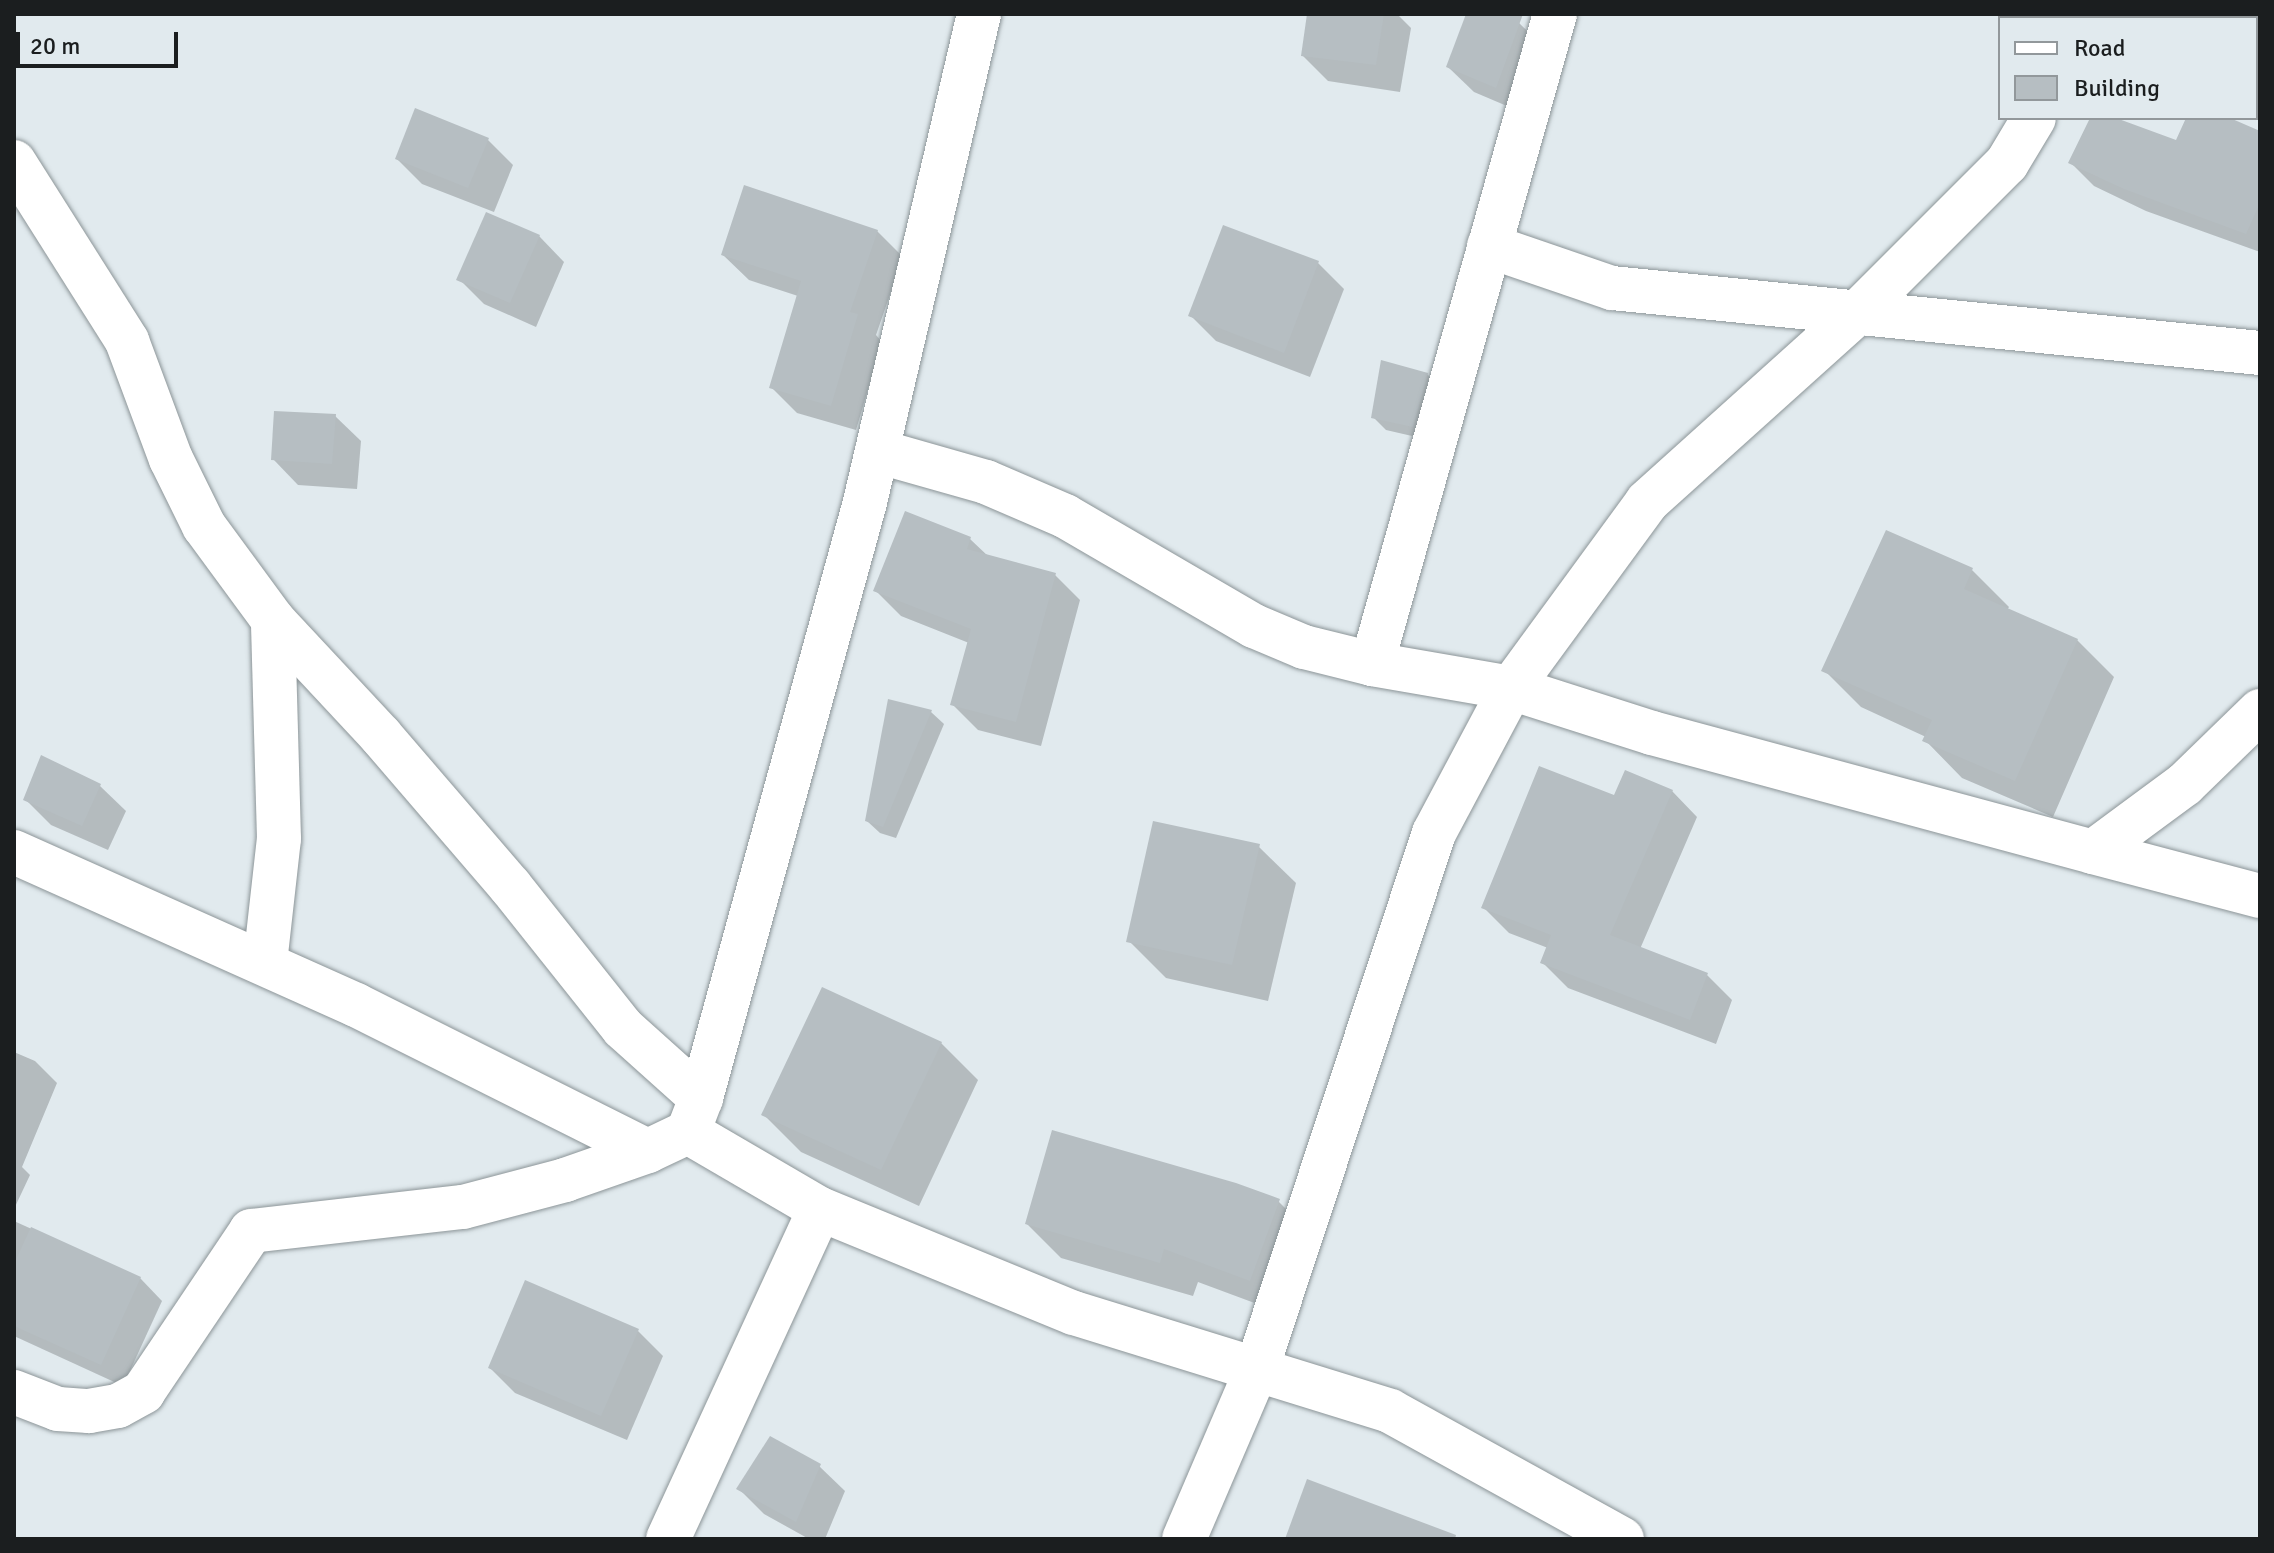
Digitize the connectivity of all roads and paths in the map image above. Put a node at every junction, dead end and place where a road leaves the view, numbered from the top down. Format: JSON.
{"nodes":[{"id":1,"x":979,"y":14,"type":"edge"},
{"id":2,"x":1555,"y":14,"type":"edge"},
{"id":3,"x":2033,"y":120,"type":"edge"},
{"id":4,"x":14,"y":162,"type":"edge"},
{"id":5,"x":1489,"y":246,"type":"junction"},
{"id":6,"x":1859,"y":311,"type":"junction"},
{"id":7,"x":2260,"y":353,"type":"edge"},
{"id":8,"x":877,"y":451,"type":"junction"},
{"id":9,"x":273,"y":620,"type":"junction"},
{"id":10,"x":1372,"y":664,"type":"junction"},
{"id":11,"x":1511,"y":688,"type":"junction"},
{"id":12,"x":2260,"y":711,"type":"edge"},
{"id":13,"x":14,"y":852,"type":"edge"},
{"id":14,"x":2093,"y":852,"type":"junction"},
{"id":15,"x":2260,"y":896,"type":"edge"},
{"id":16,"x":265,"y":963,"type":"junction"},
{"id":17,"x":695,"y":1115,"type":"junction"},
{"id":18,"x":648,"y":1151,"type":"junction"},
{"id":19,"x":820,"y":1209,"type":"junction"},
{"id":20,"x":1256,"y":1371,"type":"junction"},
{"id":21,"x":14,"y":1392,"type":"edge"},
{"id":22,"x":668,"y":1539,"type":"edge"},
{"id":23,"x":1184,"y":1539,"type":"edge"},
{"id":24,"x":1622,"y":1539,"type":"edge"}],
"edges":[{"from":1,"to":8,"type":"street"},
{"from":2,"to":5,"type":"street"},
{"from":3,"to":6,"type":"street"},
{"from":4,"to":9,"type":"street"},
{"from":5,"to":6,"type":"street"},
{"from":5,"to":10,"type":"street"},
{"from":6,"to":7,"type":"street"},
{"from":6,"to":11,"type":"street"},
{"from":8,"to":10,"type":"street"},
{"from":8,"to":17,"type":"street"},
{"from":9,"to":16,"type":"street"},
{"from":9,"to":17,"type":"street"},
{"from":10,"to":11,"type":"street"},
{"from":11,"to":14,"type":"street"},
{"from":11,"to":20,"type":"street"},
{"from":12,"to":14,"type":"street"},
{"from":13,"to":16,"type":"street"},
{"from":14,"to":15,"type":"street"},
{"from":16,"to":18,"type":"street"},
{"from":17,"to":18,"type":"street"},
{"from":17,"to":19,"type":"street"},
{"from":18,"to":21,"type":"street"},
{"from":19,"to":20,"type":"street"},
{"from":19,"to":22,"type":"street"},
{"from":20,"to":23,"type":"street"},
{"from":20,"to":24,"type":"street"}]}
